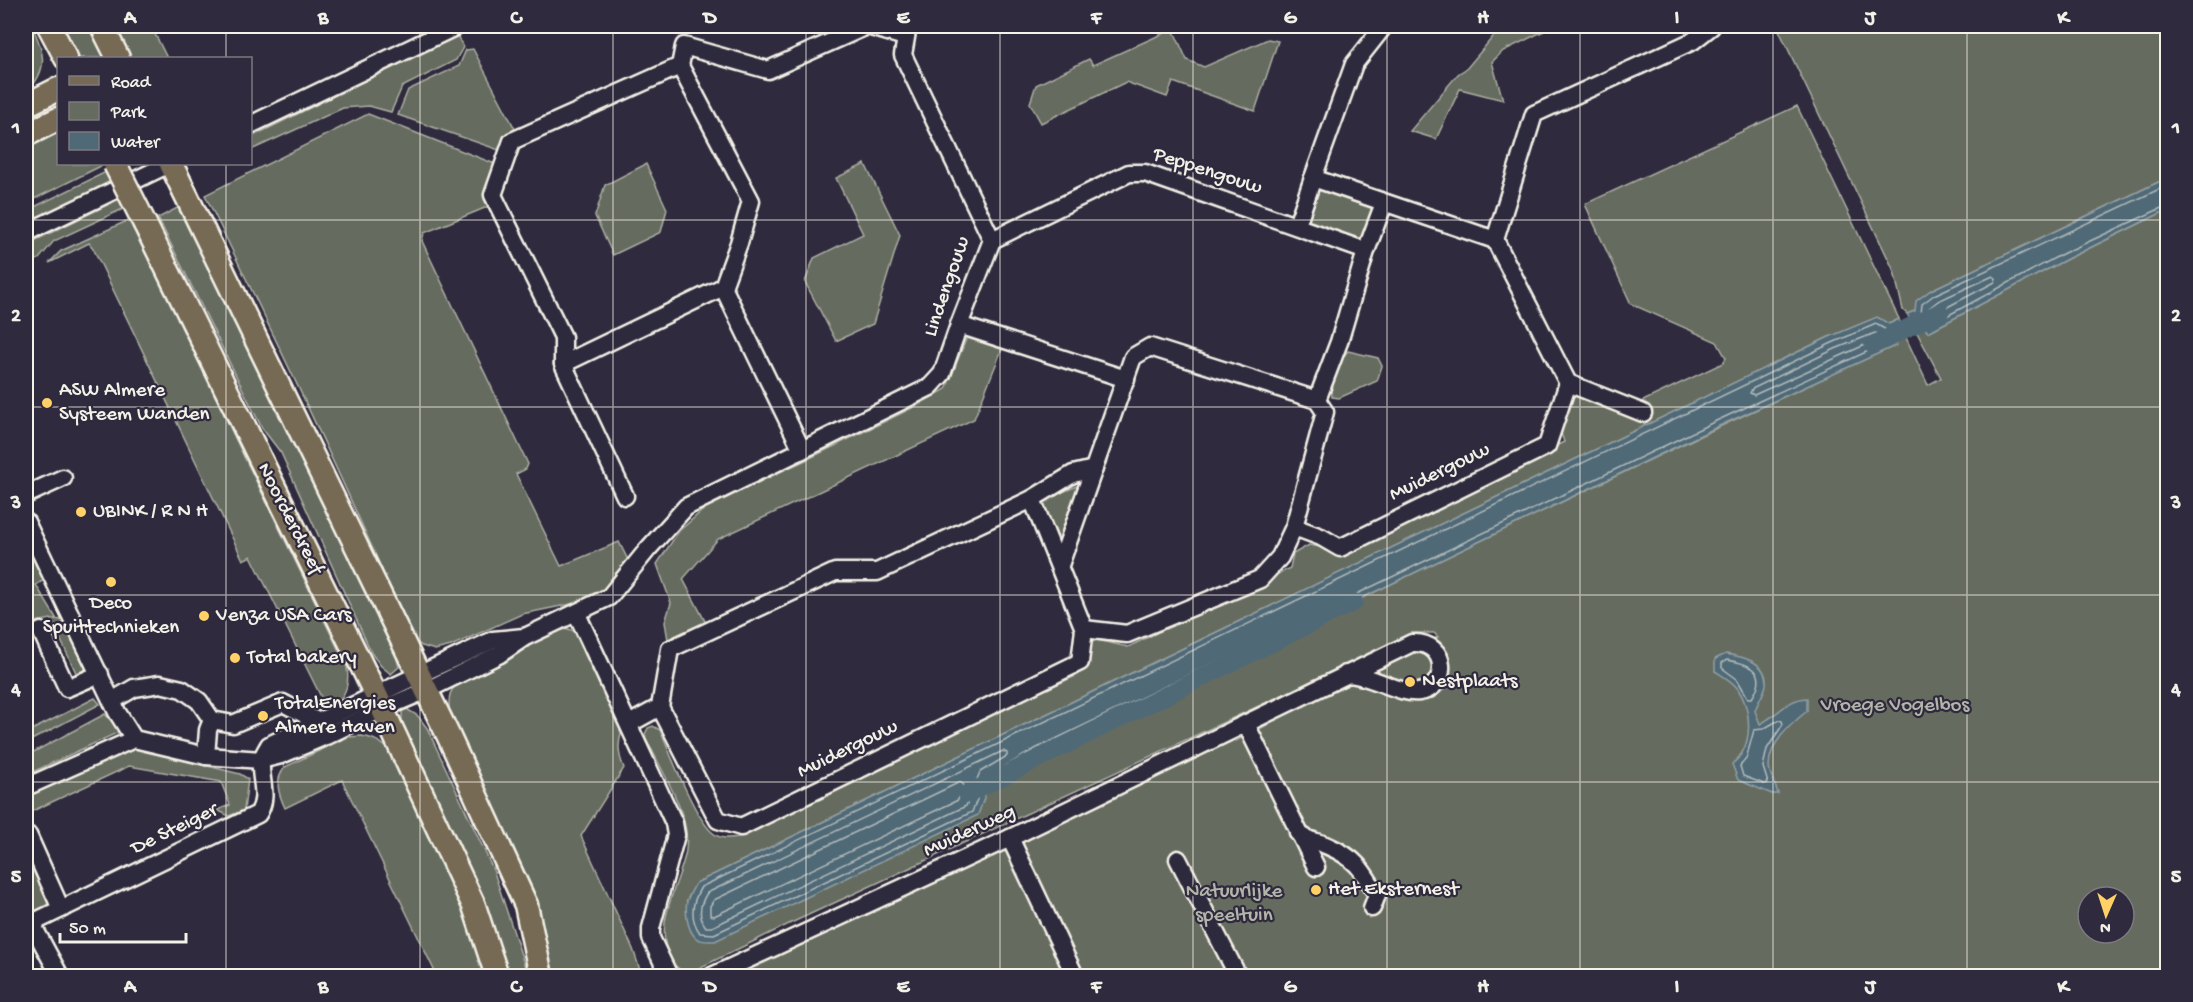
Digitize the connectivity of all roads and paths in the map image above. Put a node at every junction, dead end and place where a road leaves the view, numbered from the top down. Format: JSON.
{"nodes":[{"id":1,"x":49,"y":26,"type":"edge"},
{"id":2,"x":102,"y":26,"type":"edge"},
{"id":3,"x":457,"y":26,"type":"edge"},
{"id":4,"x":1384,"y":26,"type":"edge"},
{"id":5,"x":1712,"y":26,"type":"edge"},
{"id":6,"x":907,"y":31,"type":"edge"},
{"id":7,"x":65,"y":57,"type":"edge"},
{"id":8,"x":118,"y":57,"type":"edge"},
{"id":9,"x":680,"y":66,"type":"junction"},
{"id":10,"x":57,"y":90,"type":"edge"},
{"id":11,"x":26,"y":105,"type":"edge"},
{"id":12,"x":57,"y":120,"type":"edge"},
{"id":13,"x":252,"y":124,"type":"edge"},
{"id":14,"x":26,"y":135,"type":"edge"},
{"id":15,"x":116,"y":165,"type":"edge"},
{"id":16,"x":168,"y":165,"type":"edge"},
{"id":17,"x":171,"y":165,"type":"edge"},
{"id":18,"x":1313,"y":178,"type":"junction"},
{"id":19,"x":1384,"y":203,"type":"junction"},
{"id":20,"x":1297,"y":225,"type":"junction"},
{"id":21,"x":26,"y":233,"type":"edge"},
{"id":22,"x":992,"y":240,"type":"junction"},
{"id":23,"x":1495,"y":240,"type":"junction"},
{"id":24,"x":1366,"y":251,"type":"junction"},
{"id":25,"x":723,"y":287,"type":"junction"},
{"id":26,"x":959,"y":325,"type":"junction"},
{"id":27,"x":563,"y":364,"type":"junction"},
{"id":28,"x":1126,"y":379,"type":"junction"},
{"id":29,"x":1568,"y":383,"type":"junction"},
{"id":30,"x":1317,"y":400,"type":"junction"},
{"id":31,"x":1643,"y":413,"type":"dead end"},
{"id":32,"x":802,"y":450,"type":"junction"},
{"id":33,"x":1094,"y":469,"type":"junction"},
{"id":34,"x":63,"y":478,"type":"dead end"},
{"id":35,"x":26,"y":495,"type":"edge"},
{"id":36,"x":624,"y":496,"type":"dead end"},
{"id":37,"x":1032,"y":500,"type":"junction"},
{"id":38,"x":26,"y":522,"type":"edge"},
{"id":39,"x":1294,"y":527,"type":"junction"},
{"id":40,"x":1060,"y":566,"type":"junction"},
{"id":41,"x":577,"y":614,"type":"junction"},
{"id":42,"x":1084,"y":628,"type":"junction"},
{"id":43,"x":41,"y":632,"type":"dead end"},
{"id":44,"x":100,"y":674,"type":"junction"},
{"id":45,"x":1346,"y":674,"type":"junction"},
{"id":46,"x":423,"y":682,"type":"junction"},
{"id":47,"x":112,"y":701,"type":"junction"},
{"id":48,"x":379,"y":702,"type":"junction"},
{"id":49,"x":660,"y":707,"type":"junction"},
{"id":50,"x":212,"y":720,"type":"junction"},
{"id":51,"x":628,"y":724,"type":"junction"},
{"id":52,"x":1246,"y":724,"type":"junction"},
{"id":53,"x":322,"y":729,"type":"junction"},
{"id":54,"x":134,"y":739,"type":"junction"},
{"id":55,"x":206,"y":756,"type":"junction"},
{"id":56,"x":261,"y":760,"type":"junction"},
{"id":57,"x":26,"y":787,"type":"edge"},
{"id":58,"x":1298,"y":833,"type":"junction"},
{"id":59,"x":28,"y":835,"type":"dead end"},
{"id":60,"x":1010,"y":838,"type":"junction"},
{"id":61,"x":1178,"y":859,"type":"dead end"},
{"id":62,"x":1316,"y":867,"type":"dead end"},
{"id":63,"x":1372,"y":908,"type":"dead end"},
{"id":64,"x":61,"y":909,"type":"junction"},
{"id":65,"x":29,"y":925,"type":"edge"},
{"id":66,"x":60,"y":976,"type":"edge"},
{"id":67,"x":497,"y":976,"type":"edge"},
{"id":68,"x":541,"y":976,"type":"edge"},
{"id":69,"x":669,"y":976,"type":"edge"},
{"id":70,"x":712,"y":976,"type":"edge"},
{"id":71,"x":1075,"y":976,"type":"edge"},
{"id":72,"x":1238,"y":976,"type":"edge"}],
"edges":[{"from":1,"to":7,"type":"main road"},
{"from":2,"to":8,"type":"main road"},
{"from":3,"to":13,"type":"street"},
{"from":4,"to":18,"type":"street"},
{"from":5,"to":23,"type":"street"},
{"from":6,"to":9,"type":"street","name":"Lindengouw"},
{"from":6,"to":22,"type":"street","name":"Lindengouw"},
{"from":9,"to":25,"type":"street"},
{"from":9,"to":27,"type":"street","name":"Lindengouw"},
{"from":10,"to":11,"type":"main road"},
{"from":12,"to":14,"type":"main road"},
{"from":15,"to":48,"type":"main road","name":"Noorderdreef","bridge":true},
{"from":16,"to":21,"type":"street"},
{"from":17,"to":46,"type":"main road"},
{"from":18,"to":19,"type":"street"},
{"from":18,"to":20,"type":"street"},
{"from":19,"to":23,"type":"street"},
{"from":19,"to":24,"type":"street"},
{"from":20,"to":22,"type":"street","name":"Peppengouw"},
{"from":20,"to":24,"type":"street","name":"Peppengouw"},
{"from":22,"to":26,"type":"street","name":"Lindengouw"},
{"from":23,"to":29,"type":"street"},
{"from":24,"to":30,"type":"street"},
{"from":25,"to":27,"type":"street"},
{"from":25,"to":32,"type":"street"},
{"from":26,"to":28,"type":"street"},
{"from":26,"to":32,"type":"street","name":"Lindengouw"},
{"from":27,"to":36,"type":"street","name":"Lindengouw"},
{"from":28,"to":30,"type":"street"},
{"from":28,"to":33,"type":"street"},
{"from":29,"to":31,"type":"street"},
{"from":29,"to":39,"type":"street","name":"Muidergouw"},
{"from":30,"to":39,"type":"street"},
{"from":32,"to":41,"type":"street","name":"Lindengouw"},
{"from":33,"to":37,"type":"street"},
{"from":33,"to":40,"type":"street"},
{"from":34,"to":35,"type":"street"},
{"from":37,"to":40,"type":"street","name":"Muidergouw"},
{"from":37,"to":49,"type":"street"},
{"from":38,"to":44,"type":"street"},
{"from":39,"to":42,"type":"street"},
{"from":40,"to":42,"type":"street","name":"Muidergouw"},
{"from":41,"to":46,"type":"street","name":"Lindengouw"},
{"from":41,"to":51,"type":"street"},
{"from":42,"to":49,"type":"street","name":"Muidergouw"},
{"from":43,"to":44,"type":"street"},
{"from":44,"to":47,"type":"street"},
{"from":45,"to":45,"type":"street"},
{"from":45,"to":52,"type":"street","name":"Muiderweg"},
{"from":46,"to":48,"type":"street"},
{"from":46,"to":68,"type":"main road"},
{"from":47,"to":50,"type":"street"},
{"from":47,"to":54,"type":"street"},
{"from":48,"to":53,"type":"street"},
{"from":48,"to":67,"type":"main road","name":"Noorderdreef"},
{"from":49,"to":51,"type":"street"},
{"from":50,"to":53,"type":"street"},
{"from":50,"to":55,"type":"street"},
{"from":51,"to":69,"type":"street"},
{"from":52,"to":58,"type":"street"},
{"from":52,"to":60,"type":"street","name":"Muiderweg"},
{"from":53,"to":56,"type":"street"},
{"from":54,"to":55,"type":"street"},
{"from":54,"to":57,"type":"street"},
{"from":55,"to":56,"type":"street"},
{"from":56,"to":64,"type":"street","name":"De Steiger"},
{"from":58,"to":62,"type":"street"},
{"from":58,"to":63,"type":"street"},
{"from":59,"to":64,"type":"street"},
{"from":60,"to":70,"type":"street","name":"Muiderweg"},
{"from":60,"to":71,"type":"street"},
{"from":61,"to":72,"type":"street"},
{"from":64,"to":65,"type":"street","name":"De Steiger"},
{"from":65,"to":66,"type":"street","name":"De Steiger"}]}
